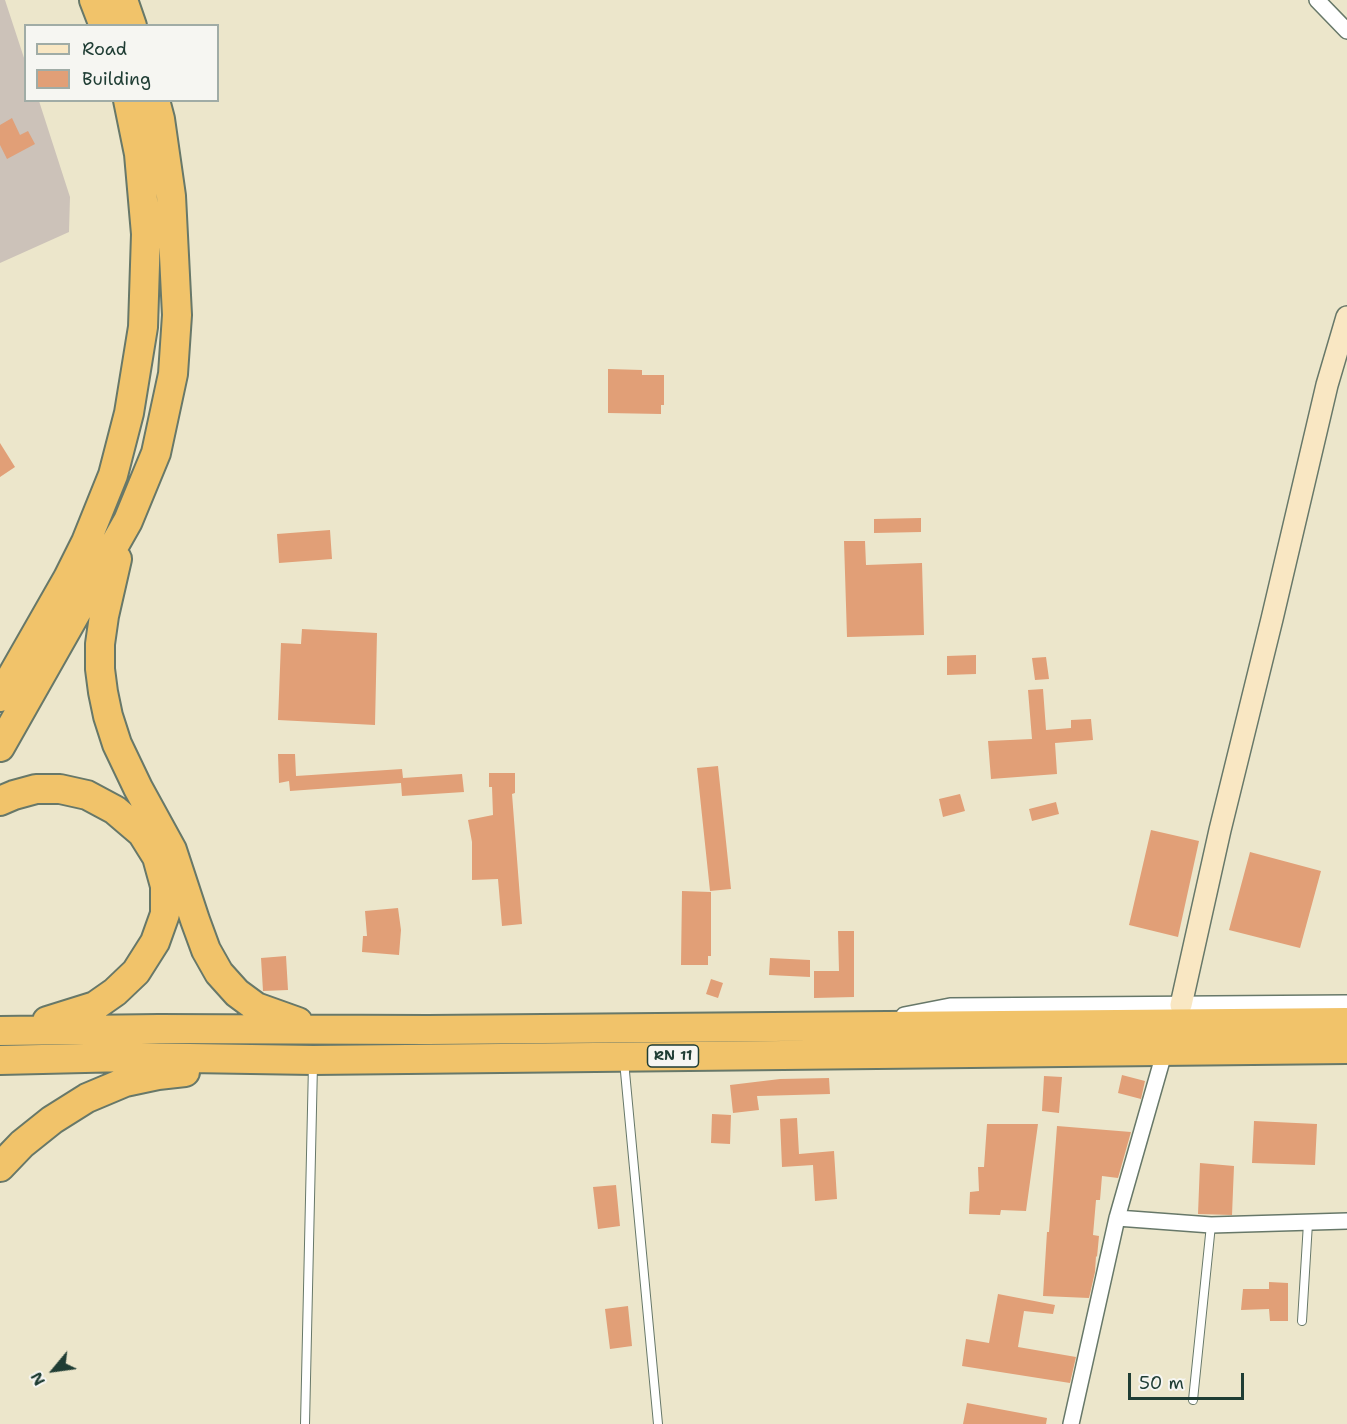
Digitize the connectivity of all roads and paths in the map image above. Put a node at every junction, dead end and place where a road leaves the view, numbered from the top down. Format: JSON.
{"nodes":[{"id":1,"x":94,"y":0,"type":"edge"},
{"id":2,"x":123,"y":0,"type":"edge"},
{"id":3,"x":1317,"y":0,"type":"edge"},
{"id":4,"x":103,"y":24,"type":"edge"},
{"id":5,"x":131,"y":24,"type":"edge"},
{"id":6,"x":1347,"y":32,"type":"edge"},
{"id":7,"x":128,"y":102,"type":"edge"},
{"id":8,"x":156,"y":102,"type":"edge"},
{"id":9,"x":1347,"y":317,"type":"edge"},
{"id":10,"x":128,"y":520,"type":"junction"},
{"id":11,"x":0,"y":697,"type":"edge"},
{"id":12,"x":0,"y":747,"type":"edge"},
{"id":13,"x":0,"y":801,"type":"edge"},
{"id":14,"x":1347,"y":1003,"type":"edge"},
{"id":15,"x":1181,"y":1005,"type":"junction"},
{"id":16,"x":1347,"y":1022,"type":"edge"},
{"id":17,"x":848,"y":1026,"type":"junction"},
{"id":18,"x":323,"y":1030,"type":"junction"},
{"id":19,"x":3,"y":1031,"type":"edge"},
{"id":20,"x":1347,"y":1048,"type":"edge"},
{"id":21,"x":1165,"y":1050,"type":"junction"},
{"id":22,"x":623,"y":1056,"type":"junction"},
{"id":23,"x":0,"y":1060,"type":"edge"},
{"id":24,"x":304,"y":1060,"type":"junction"},
{"id":25,"x":0,"y":1167,"type":"edge"},
{"id":26,"x":1117,"y":1218,"type":"junction"},
{"id":27,"x":1347,"y":1221,"type":"edge"},
{"id":28,"x":1308,"y":1222,"type":"junction"},
{"id":29,"x":1211,"y":1225,"type":"junction"},
{"id":30,"x":1302,"y":1321,"type":"dead end"},
{"id":31,"x":1193,"y":1400,"type":"dead end"},
{"id":32,"x":305,"y":1424,"type":"edge"},
{"id":33,"x":658,"y":1424,"type":"edge"},
{"id":34,"x":1071,"y":1424,"type":"edge"}],
"edges":[{"from":1,"to":4,"type":"highway"},
{"from":2,"to":5,"type":"highway"},
{"from":3,"to":6,"type":"street"},
{"from":7,"to":11,"type":"highway"},
{"from":8,"to":10,"type":"highway"},
{"from":9,"to":15,"type":"main road"},
{"from":10,"to":12,"type":"highway"},
{"from":10,"to":18,"type":"highway"},
{"from":13,"to":19,"type":"highway"},
{"from":14,"to":15,"type":"street"},
{"from":15,"to":17,"type":"street"},
{"from":16,"to":17,"type":"highway","number":"RN 11"},
{"from":17,"to":18,"type":"highway","number":"RN 11"},
{"from":18,"to":19,"type":"highway","number":"RN 11"},
{"from":20,"to":21,"type":"highway","number":"RN 11"},
{"from":21,"to":22,"type":"highway","number":"RN 11"},
{"from":21,"to":26,"type":"street"},
{"from":22,"to":24,"type":"highway","number":"RN 11"},
{"from":22,"to":33,"type":"lane"},
{"from":23,"to":24,"type":"highway","number":"RN 11"},
{"from":24,"to":25,"type":"highway"},
{"from":24,"to":32,"type":"lane"},
{"from":26,"to":29,"type":"street"},
{"from":26,"to":34,"type":"street"},
{"from":27,"to":28,"type":"street"},
{"from":28,"to":29,"type":"street"},
{"from":28,"to":30,"type":"lane"},
{"from":29,"to":31,"type":"lane"}]}
